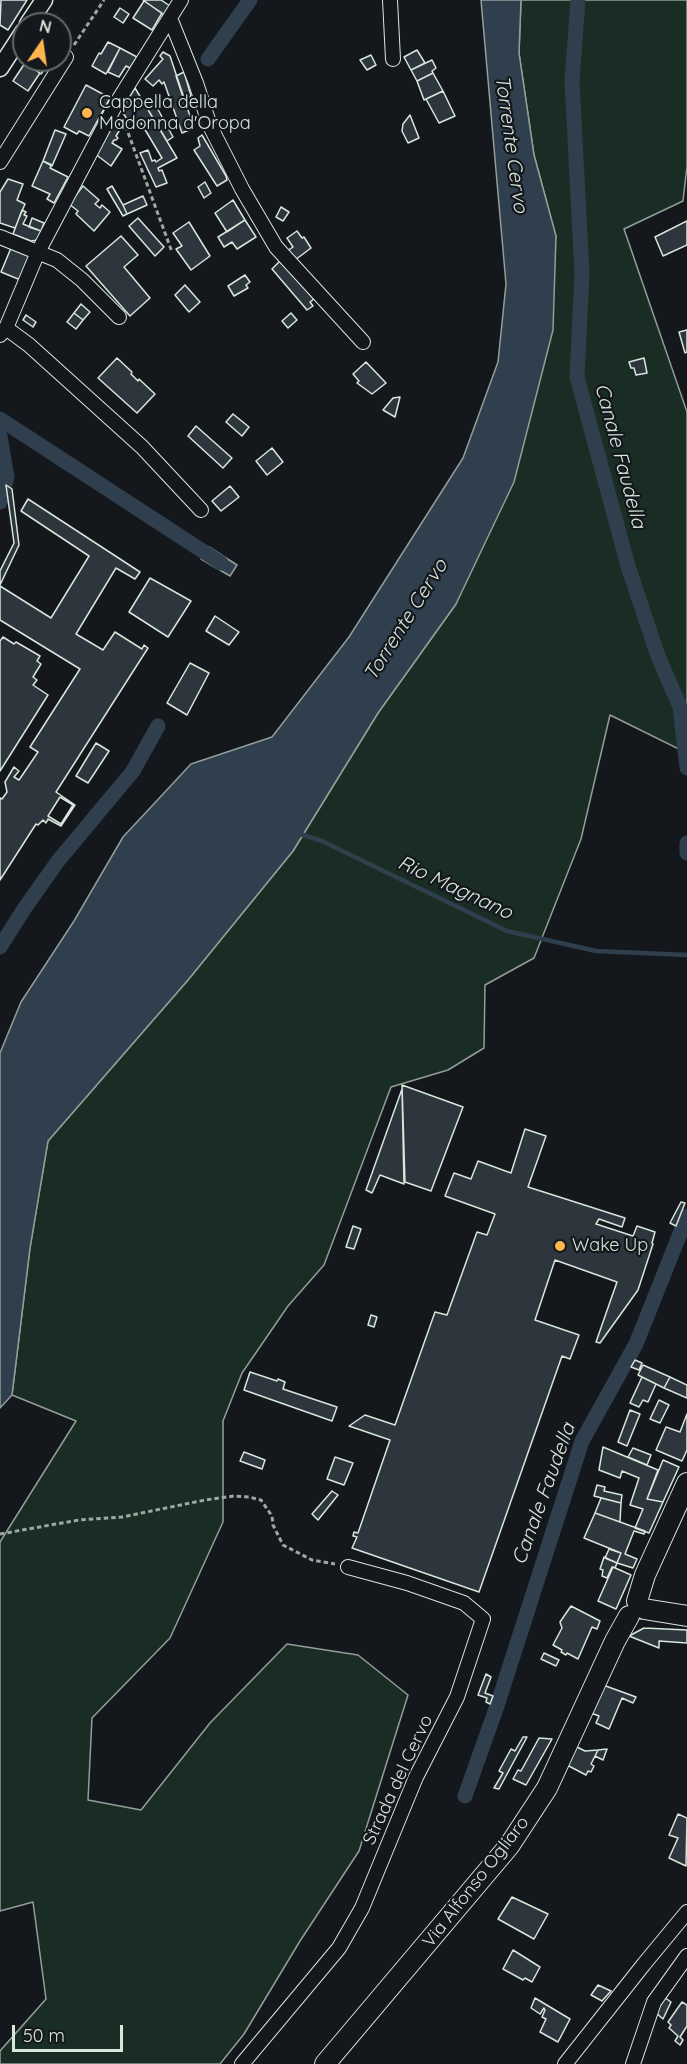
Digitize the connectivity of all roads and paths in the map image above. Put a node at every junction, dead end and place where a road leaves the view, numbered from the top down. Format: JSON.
{"nodes":[{"id":1,"x":104,"y":0,"type":"edge"},
{"id":2,"x":181,"y":0,"type":"edge"},
{"id":3,"x":390,"y":0,"type":"edge"},
{"id":4,"x":170,"y":18,"type":"junction"},
{"id":5,"x":72,"y":48,"type":"edge"},
{"id":6,"x":12,"y":50,"type":"edge"},
{"id":7,"x":393,"y":59,"type":"dead end"},
{"id":8,"x":0,"y":68,"type":"edge"},
{"id":9,"x":57,"y":72,"type":"edge"},
{"id":10,"x":116,"y":104,"type":"junction"},
{"id":11,"x":0,"y":162,"type":"edge"},
{"id":12,"x":0,"y":237,"type":"edge"},
{"id":13,"x":39,"y":252,"type":"junction"},
{"id":14,"x":172,"y":252,"type":"dead end"},
{"id":15,"x":120,"y":316,"type":"dead end"},
{"id":16,"x":3,"y":331,"type":"edge"},
{"id":17,"x":363,"y":342,"type":"dead end"},
{"id":18,"x":201,"y":510,"type":"dead end"},
{"id":19,"x":687,"y":1483,"type":"edge"},
{"id":20,"x":0,"y":1534,"type":"edge"},
{"id":21,"x":348,"y":1567,"type":"joint"},
{"id":22,"x":636,"y":1609,"type":"junction"},
{"id":23,"x":687,"y":1616,"type":"edge"},
{"id":24,"x":687,"y":1912,"type":"edge"},
{"id":25,"x":687,"y":1956,"type":"edge"},
{"id":26,"x":242,"y":2064,"type":"edge"},
{"id":27,"x":325,"y":2064,"type":"edge"},
{"id":28,"x":565,"y":2064,"type":"edge"},
{"id":29,"x":633,"y":2064,"type":"edge"}],
"edges":[{"from":1,"to":5,"type":"path"},
{"from":2,"to":4,"type":"street"},
{"from":3,"to":7,"type":"street"},
{"from":4,"to":10,"type":"street"},
{"from":4,"to":17,"type":"street"},
{"from":6,"to":8,"type":"street"},
{"from":9,"to":11,"type":"street"},
{"from":10,"to":13,"type":"street"},
{"from":10,"to":14,"type":"path"},
{"from":12,"to":13,"type":"street"},
{"from":13,"to":15,"type":"street"},
{"from":13,"to":16,"type":"street"},
{"from":16,"to":18,"type":"street"},
{"from":19,"to":22,"type":"main road","name":"Via Alfonso Ogliaro"},
{"from":20,"to":21,"type":"path"},
{"from":21,"to":26,"type":"street","name":"Strada del Cervo"},
{"from":22,"to":23,"type":"main road"},
{"from":22,"to":27,"type":"main road","name":"Via Alfonso Ogliaro"},
{"from":24,"to":28,"type":"street"},
{"from":25,"to":29,"type":"street"}]}
